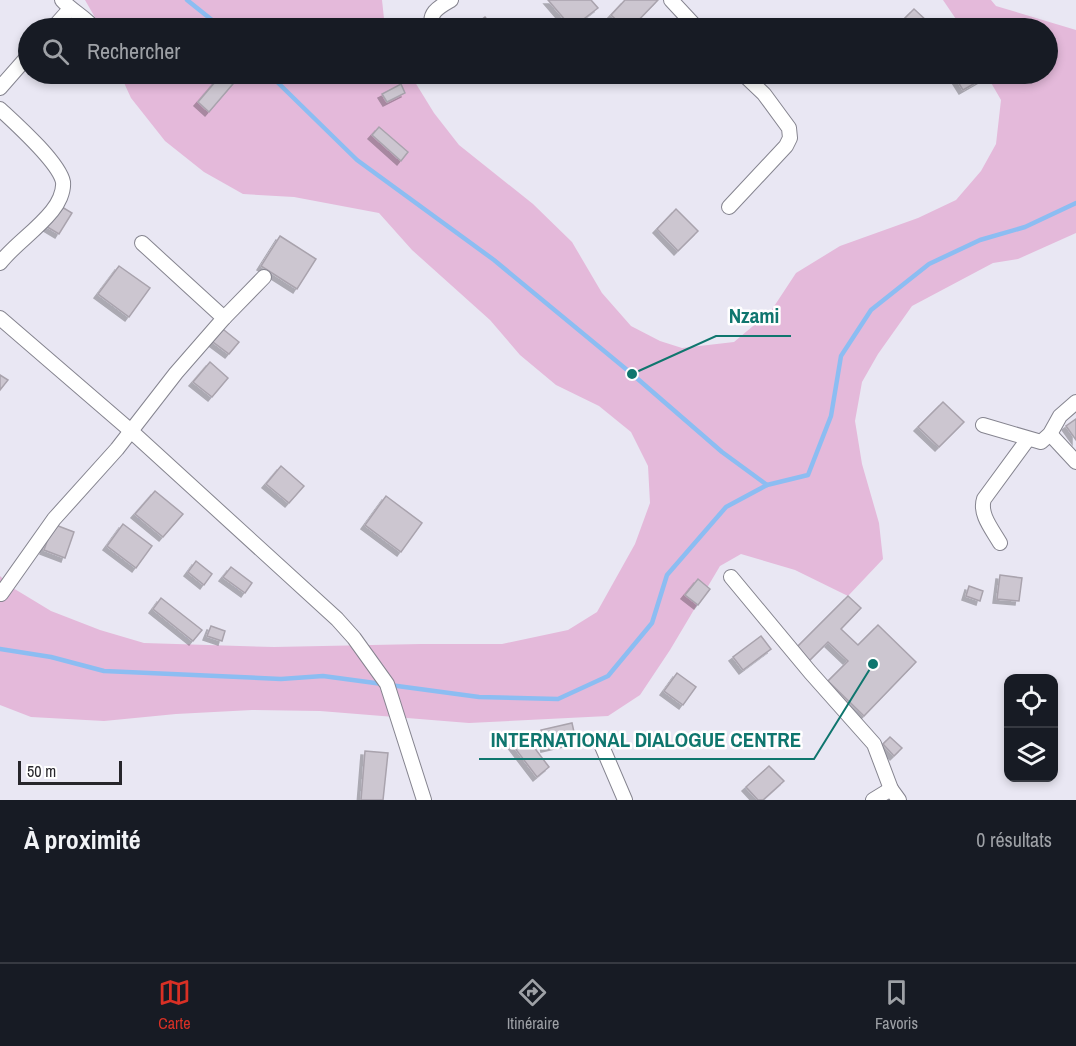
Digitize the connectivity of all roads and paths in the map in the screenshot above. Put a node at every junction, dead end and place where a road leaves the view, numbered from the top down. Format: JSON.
{"nodes":[{"id":1,"x":452,"y":0,"type":"edge"},
{"id":2,"x":671,"y":0,"type":"edge"},
{"id":3,"x":66,"y":4,"type":"edge"},
{"id":4,"x":58,"y":18,"type":"edge"},
{"id":5,"x":84,"y":18,"type":"edge"},
{"id":6,"x":432,"y":18,"type":"edge"},
{"id":7,"x":688,"y":18,"type":"edge"},
{"id":8,"x":18,"y":67,"type":"edge"},
{"id":9,"x":754,"y":84,"type":"edge"},
{"id":10,"x":0,"y":88,"type":"edge"},
{"id":11,"x":0,"y":109,"type":"edge"},
{"id":12,"x":729,"y":207,"type":"dead end"},
{"id":13,"x":142,"y":243,"type":"dead end"},
{"id":14,"x":0,"y":263,"type":"edge"},
{"id":15,"x":264,"y":277,"type":"dead end"},
{"id":16,"x":0,"y":318,"type":"edge"},
{"id":17,"x":224,"y":318,"type":"junction"},
{"id":18,"x":1076,"y":402,"type":"edge"},
{"id":19,"x":983,"y":425,"type":"dead end"},
{"id":20,"x":131,"y":431,"type":"junction"},
{"id":21,"x":1050,"y":434,"type":"junction"},
{"id":22,"x":1028,"y":439,"type":"junction"},
{"id":23,"x":1076,"y":462,"type":"edge"},
{"id":24,"x":1000,"y":543,"type":"dead end"},
{"id":25,"x":731,"y":577,"type":"dead end"},
{"id":26,"x":1,"y":594,"type":"edge"},
{"id":27,"x":601,"y":744,"type":"dead end"},
{"id":28,"x":895,"y":794,"type":"edge"},
{"id":29,"x":424,"y":800,"type":"edge"},
{"id":30,"x":624,"y":800,"type":"edge"},
{"id":31,"x":873,"y":800,"type":"edge"}],
"edges":[{"from":1,"to":6,"type":"street"},
{"from":2,"to":7,"type":"street"},
{"from":3,"to":4,"type":"street"},
{"from":3,"to":5,"type":"street"},
{"from":8,"to":10,"type":"street"},
{"from":9,"to":12,"type":"street"},
{"from":11,"to":14,"type":"street"},
{"from":13,"to":17,"type":"street"},
{"from":15,"to":17,"type":"street"},
{"from":16,"to":20,"type":"street"},
{"from":17,"to":20,"type":"street"},
{"from":18,"to":21,"type":"street"},
{"from":19,"to":22,"type":"street"},
{"from":20,"to":26,"type":"street"},
{"from":20,"to":29,"type":"street"},
{"from":21,"to":22,"type":"street"},
{"from":21,"to":23,"type":"street"},
{"from":22,"to":24,"type":"street"},
{"from":25,"to":28,"type":"street"},
{"from":27,"to":30,"type":"street"},
{"from":28,"to":31,"type":"street"}]}
